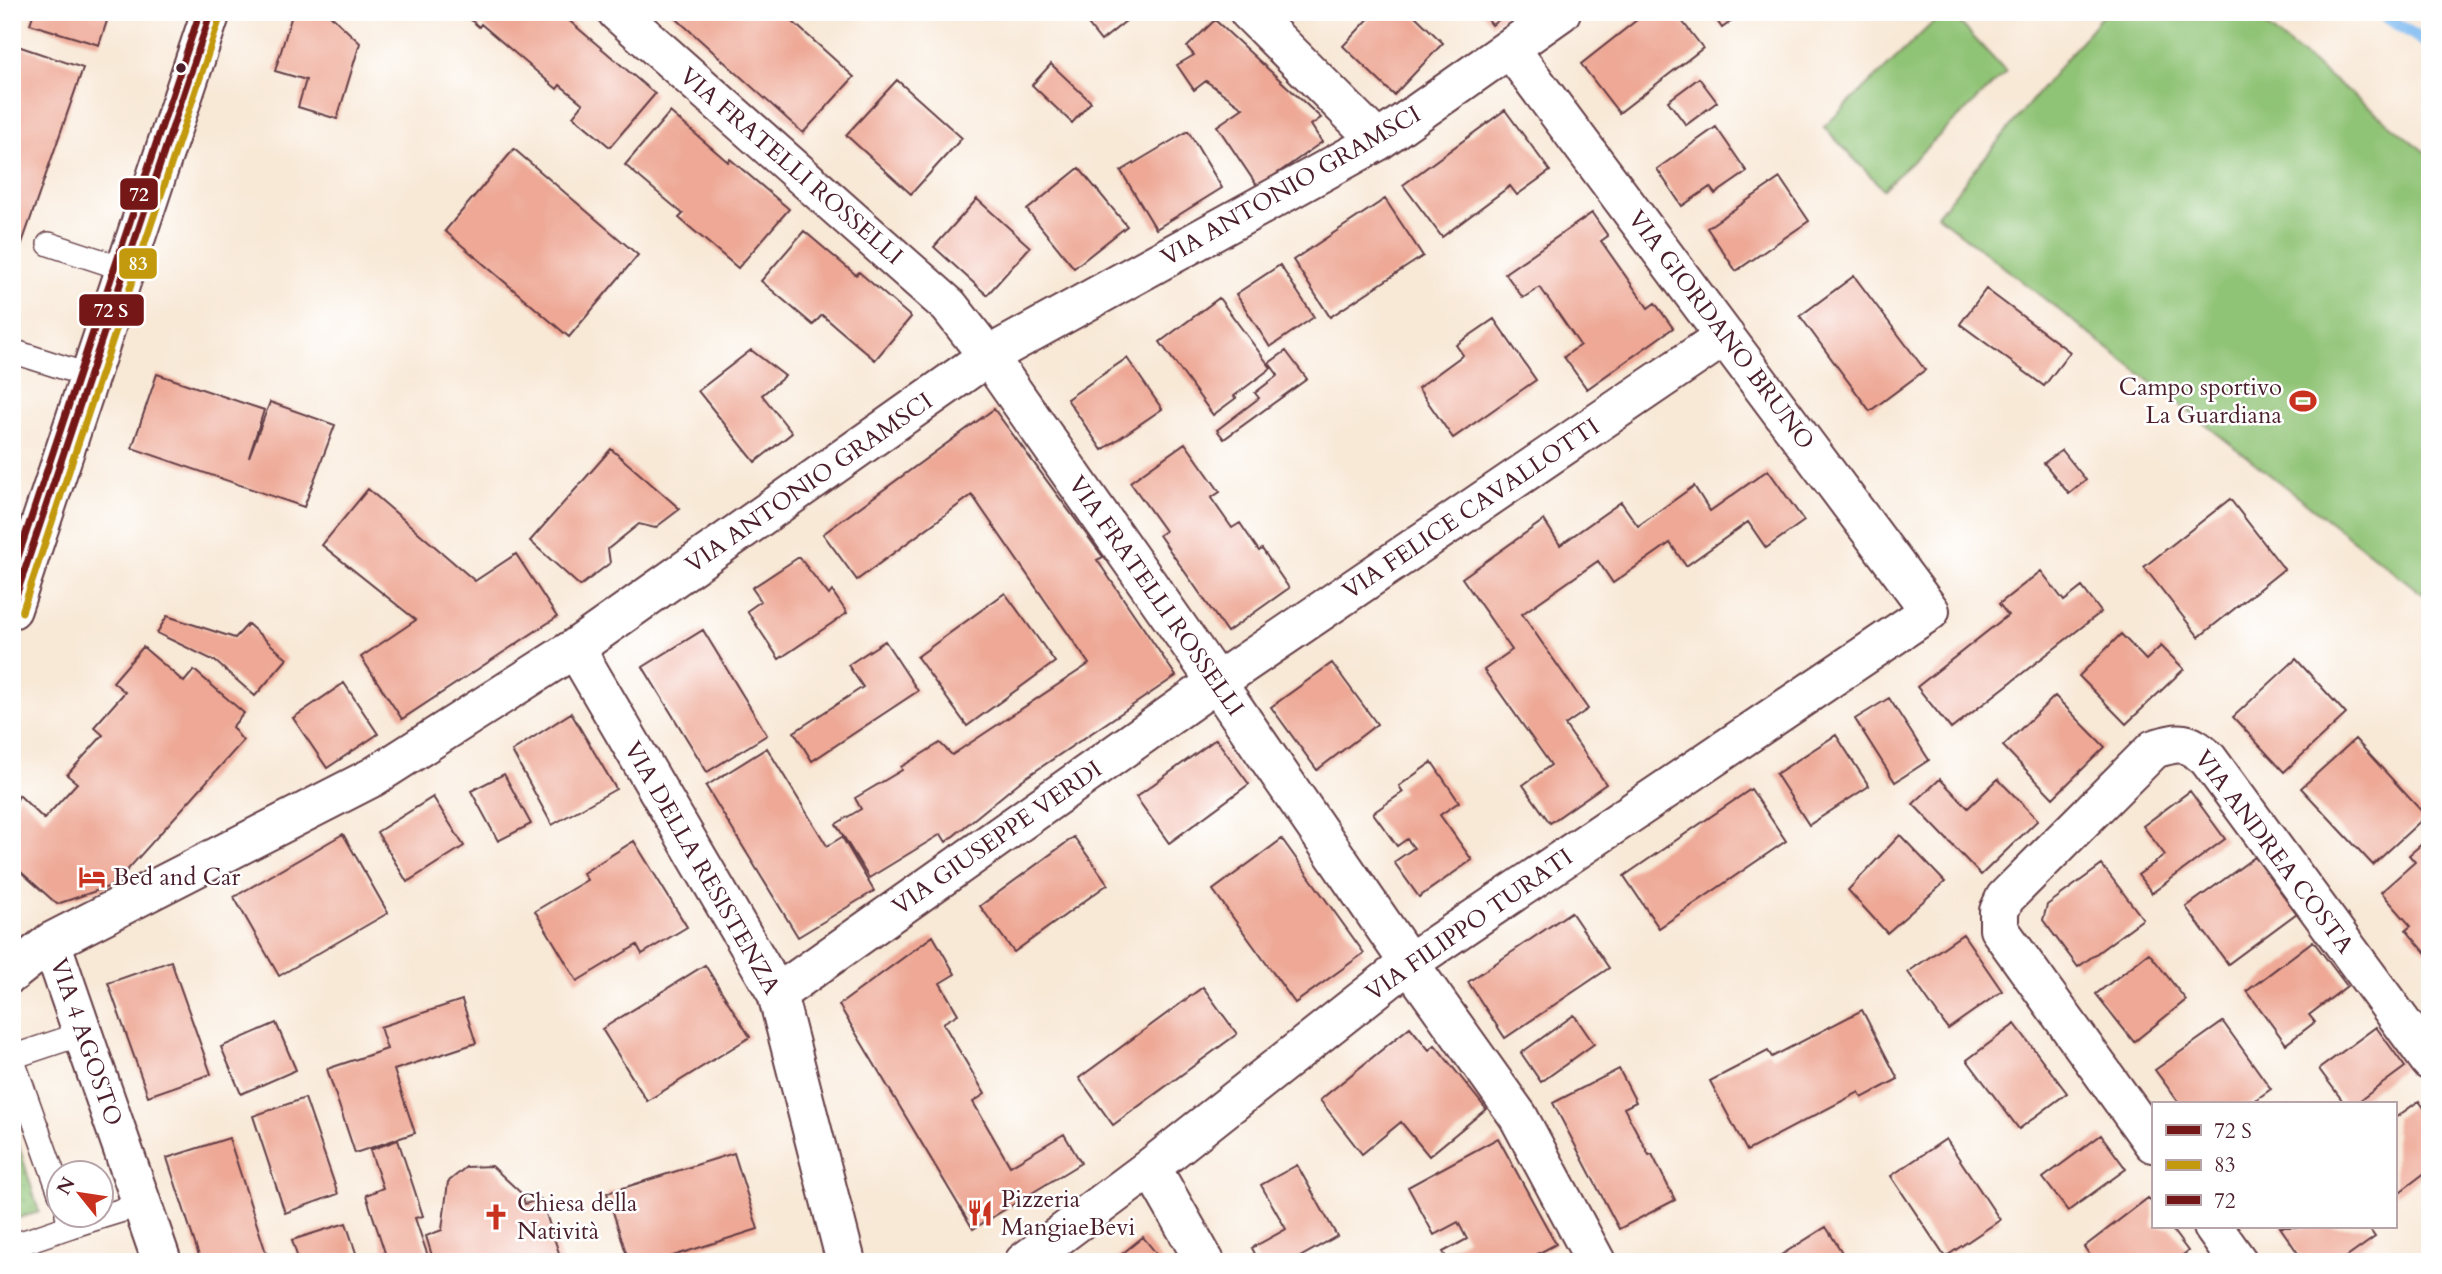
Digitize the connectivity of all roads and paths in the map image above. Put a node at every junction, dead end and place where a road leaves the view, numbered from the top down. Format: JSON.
{"nodes":[{"id":1,"x":211,"y":12,"type":"edge"},
{"id":2,"x":617,"y":12,"type":"edge"},
{"id":3,"x":1249,"y":12,"type":"edge"},
{"id":4,"x":1561,"y":12,"type":"edge"},
{"id":5,"x":1511,"y":50,"type":"junction"},
{"id":6,"x":1378,"y":141,"type":"junction"},
{"id":7,"x":49,"y":244,"type":"dead end"},
{"id":8,"x":125,"y":269,"type":"junction"},
{"id":9,"x":1725,"y":336,"type":"junction"},
{"id":10,"x":12,"y":351,"type":"edge"},
{"id":11,"x":988,"y":356,"type":"junction"},
{"id":12,"x":90,"y":376,"type":"junction"},
{"id":13,"x":12,"y":609,"type":"edge"},
{"id":14,"x":1930,"y":611,"type":"joint"},
{"id":15,"x":575,"y":648,"type":"junction"},
{"id":16,"x":1217,"y":682,"type":"junction"},
{"id":17,"x":12,"y":940,"type":"edge"},
{"id":18,"x":51,"y":942,"type":"junction"},
{"id":19,"x":1409,"y":963,"type":"junction"},
{"id":20,"x":12,"y":973,"type":"edge"},
{"id":21,"x":776,"y":994,"type":"junction"},
{"id":22,"x":84,"y":1032,"type":"junction"},
{"id":23,"x":12,"y":1057,"type":"edge"},
{"id":24,"x":2430,"y":1061,"type":"edge"},
{"id":25,"x":2152,"y":1142,"type":"edge"},
{"id":26,"x":48,"y":1158,"type":"edge"},
{"id":27,"x":1151,"y":1167,"type":"junction"},
{"id":28,"x":142,"y":1204,"type":"junction"},
{"id":29,"x":116,"y":1210,"type":"edge"},
{"id":30,"x":51,"y":1228,"type":"edge"},
{"id":31,"x":2214,"y":1228,"type":"edge"},
{"id":32,"x":12,"y":1246,"type":"edge"},
{"id":33,"x":162,"y":1262,"type":"edge"},
{"id":34,"x":846,"y":1262,"type":"edge"},
{"id":35,"x":1024,"y":1262,"type":"edge"},
{"id":36,"x":1205,"y":1262,"type":"edge"},
{"id":37,"x":1596,"y":1262,"type":"edge"},
{"id":38,"x":2238,"y":1262,"type":"edge"}],
"edges":[{"from":1,"to":8,"type":"street"},
{"from":2,"to":11,"type":"street","name":"VIA FRATELLI ROSSELLI"},
{"from":3,"to":6,"type":"street"},
{"from":4,"to":5,"type":"street","name":"VIA ANTONIO GRAMSCI"},
{"from":5,"to":6,"type":"street","name":"VIA ANTONIO GRAMSCI"},
{"from":5,"to":9,"type":"street","name":"VIA GIORDANO BRUNO"},
{"from":6,"to":11,"type":"street","name":"VIA ANTONIO GRAMSCI"},
{"from":7,"to":8,"type":"lane"},
{"from":8,"to":12,"type":"street"},
{"from":9,"to":14,"type":"street","name":"VIA GIORDANO BRUNO"},
{"from":9,"to":16,"type":"street","name":"VIA FELICE CAVALLOTTI"},
{"from":10,"to":12,"type":"lane"},
{"from":11,"to":15,"type":"street","name":"VIA ANTONIO GRAMSCI"},
{"from":11,"to":16,"type":"street","name":"VIA FRATELLI ROSSELLI"},
{"from":12,"to":13,"type":"street"},
{"from":14,"to":19,"type":"street","name":"VIA FILIPPO TURATI"},
{"from":15,"to":18,"type":"street","name":"VIA ANTONIO GRAMSCI"},
{"from":15,"to":21,"type":"street","name":"VIA DELLA RESISTENZA"},
{"from":16,"to":19,"type":"street","name":"VIA FRATELLI ROSSELLI"},
{"from":16,"to":21,"type":"street","name":"VIA GIUSEPPE VERDI"},
{"from":17,"to":18,"type":"street"},
{"from":18,"to":20,"type":"street","name":"VIA ANTONIO GRAMSCI"},
{"from":18,"to":22,"type":"street","name":"VIA 4 AGOSTO"},
{"from":19,"to":27,"type":"street","name":"VIA FILIPPO TURATI"},
{"from":19,"to":37,"type":"street","name":"VIA FRATELLI ROSSELLI"},
{"from":21,"to":34,"type":"street","name":"VIA DELLA RESISTENZA"},
{"from":22,"to":23,"type":"lane"},
{"from":22,"to":28,"type":"street","name":"VIA 4 AGOSTO"},
{"from":23,"to":26,"type":"lane"},
{"from":24,"to":25,"type":"street","name":"VIA ANDREA COSTA"},
{"from":27,"to":35,"type":"street","name":"VIA FILIPPO TURATI"},
{"from":27,"to":36,"type":"street"},
{"from":28,"to":29,"type":"lane"},
{"from":28,"to":33,"type":"street","name":"VIA 4 AGOSTO"},
{"from":30,"to":32,"type":"lane"},
{"from":31,"to":38,"type":"street"}]}
